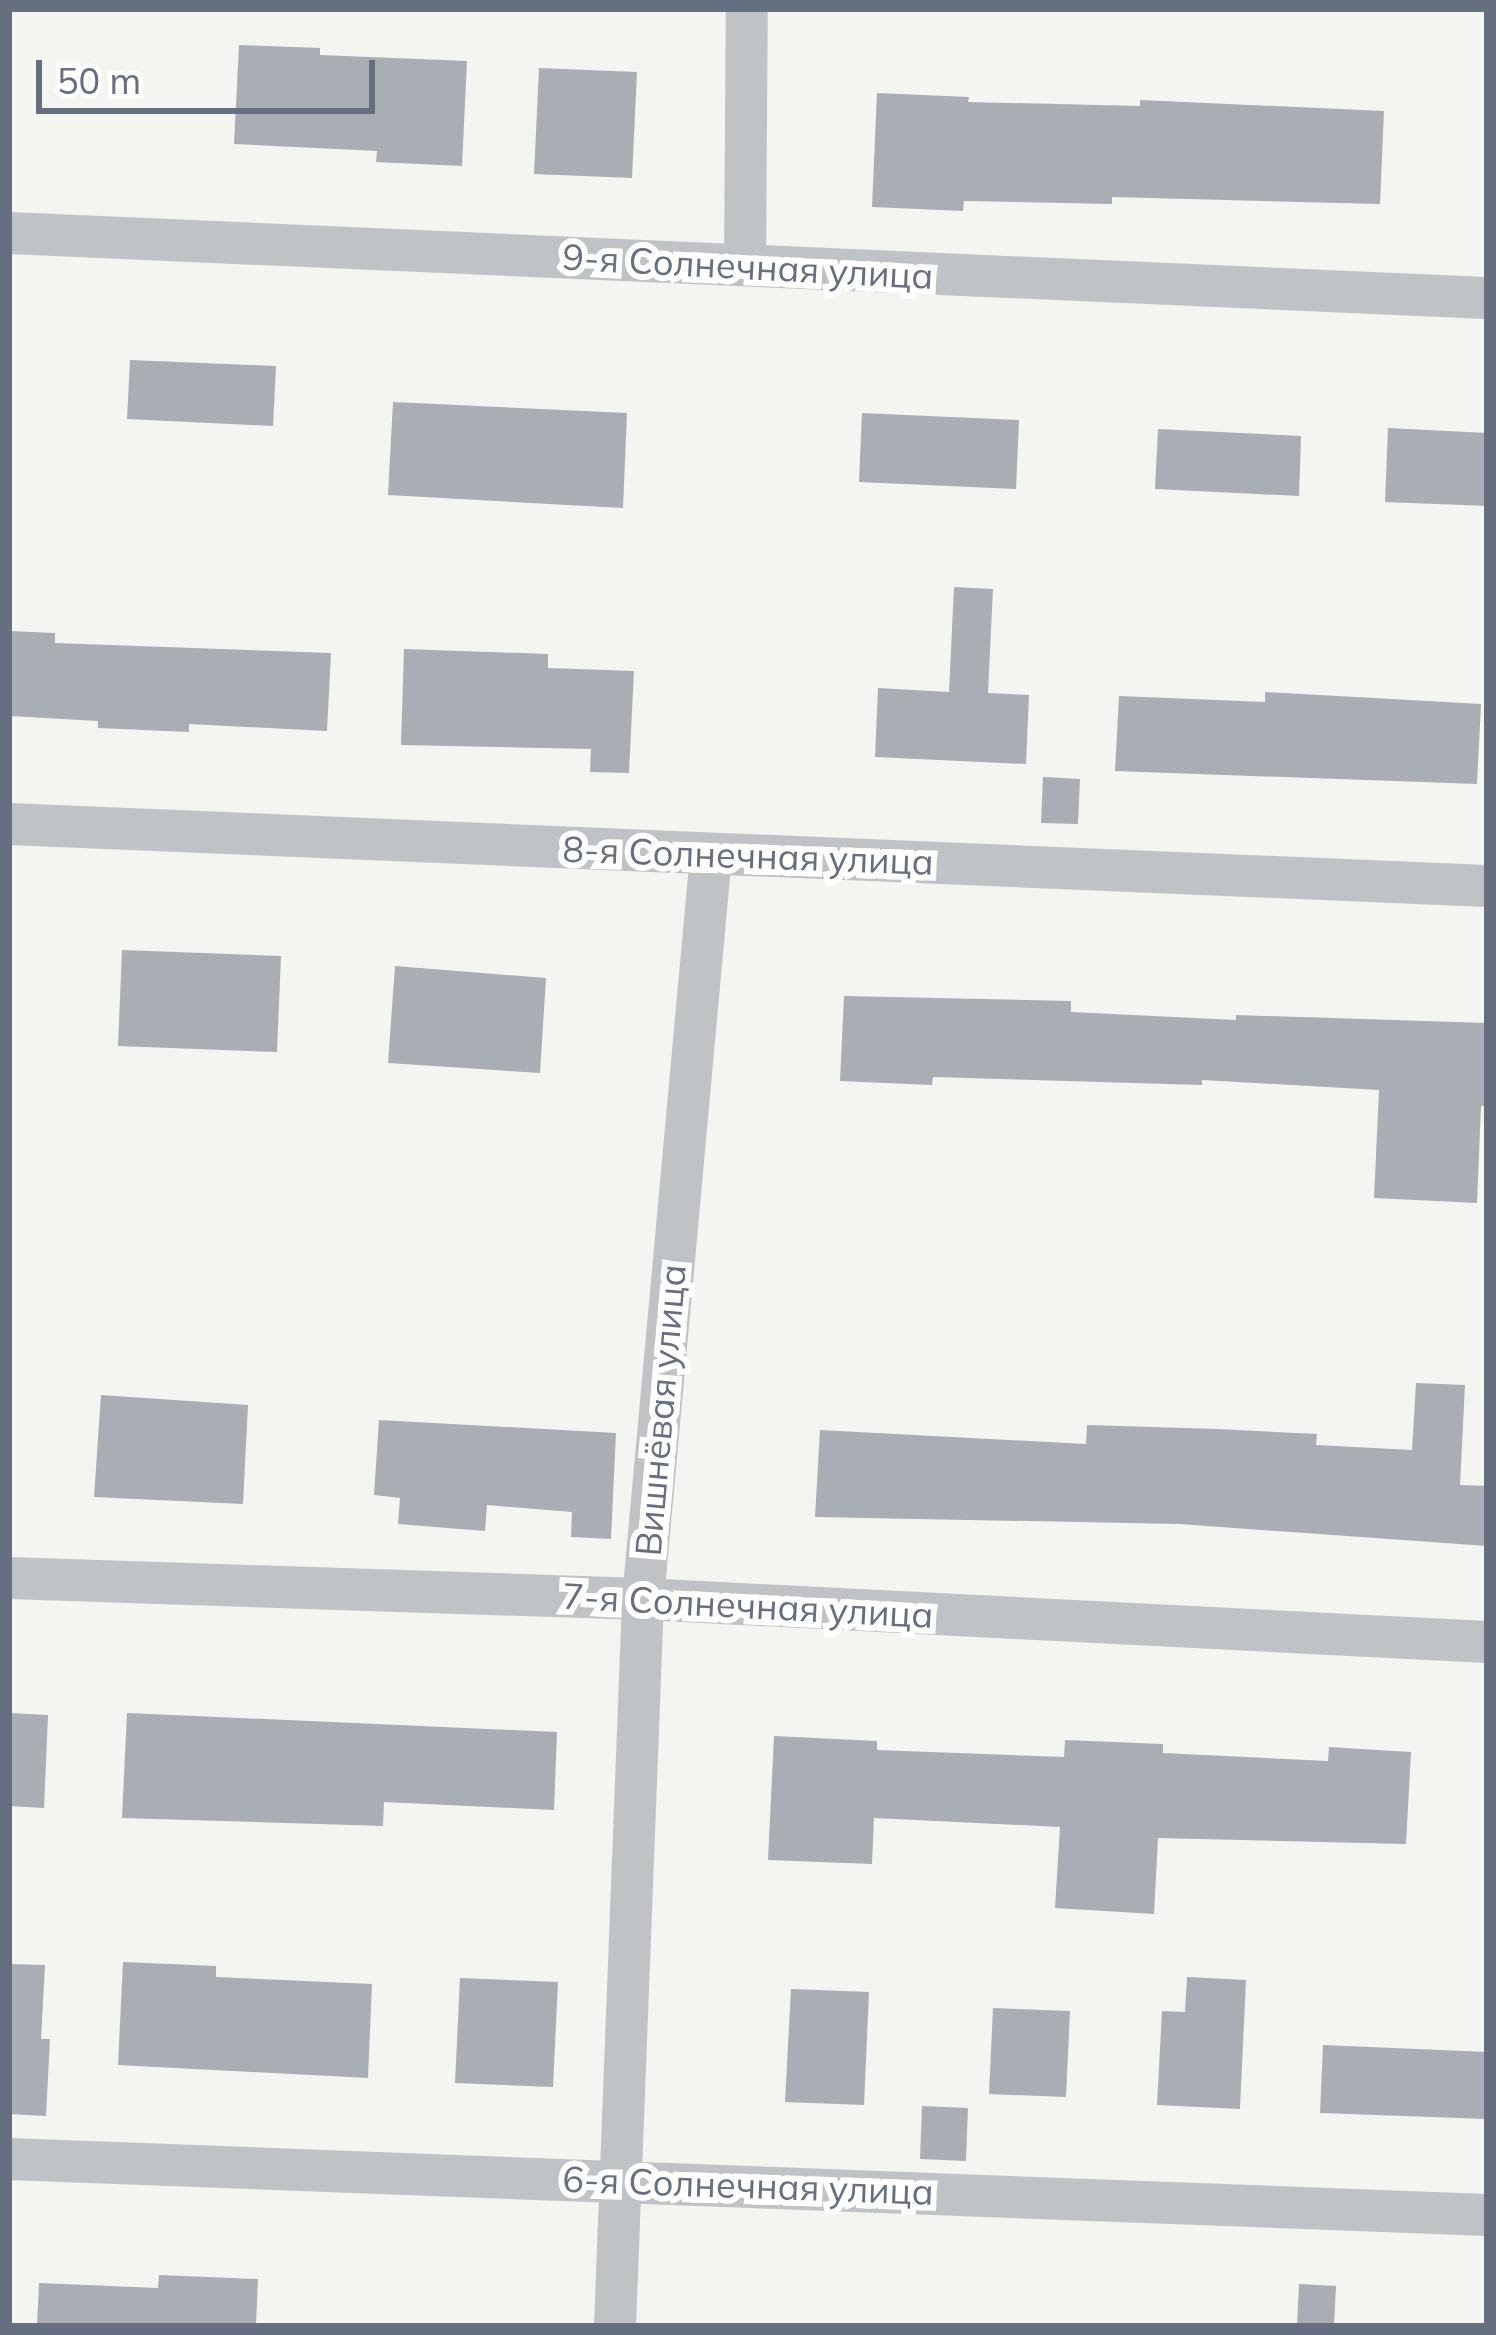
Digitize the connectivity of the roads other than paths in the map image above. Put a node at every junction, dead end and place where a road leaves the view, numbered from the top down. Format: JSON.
{"nodes":[{"id":1,"x":747,"y":9,"type":"edge"},
{"id":2,"x":9,"y":233,"type":"edge"},
{"id":3,"x":745,"y":266,"type":"junction"},
{"id":4,"x":1487,"y":298,"type":"edge"},
{"id":5,"x":9,"y":824,"type":"edge"},
{"id":6,"x":711,"y":854,"type":"junction"},
{"id":7,"x":1487,"y":886,"type":"edge"},
{"id":8,"x":9,"y":1578,"type":"edge"},
{"id":9,"x":643,"y":1599,"type":"junction"},
{"id":10,"x":1487,"y":1642,"type":"edge"},
{"id":11,"x":9,"y":2159,"type":"edge"},
{"id":12,"x":617,"y":2180,"type":"junction"},
{"id":13,"x":1487,"y":2215,"type":"edge"},
{"id":14,"x":615,"y":2326,"type":"edge"}],
"edges":[{"from":1,"to":3,"type":"street"},
{"from":2,"to":3,"type":"street","name":"9-я Солнечная улица"},
{"from":3,"to":4,"type":"street","name":"9-я Солнечная улица"},
{"from":5,"to":6,"type":"street","name":"8-я Солнечная улица"},
{"from":6,"to":7,"type":"street","name":"8-я Солнечная улица"},
{"from":6,"to":9,"type":"street","name":"Вишнёвая улица"},
{"from":8,"to":9,"type":"street","name":"7-я Солнечная улица"},
{"from":9,"to":10,"type":"street","name":"7-я Солнечная улица"},
{"from":9,"to":12,"type":"street","name":"Вишнёвая улица"},
{"from":11,"to":12,"type":"street","name":"6-я Солнечная улица"},
{"from":12,"to":13,"type":"street","name":"6-я Солнечная улица"},
{"from":12,"to":14,"type":"street","name":"Вишнёвая улица"}]}
